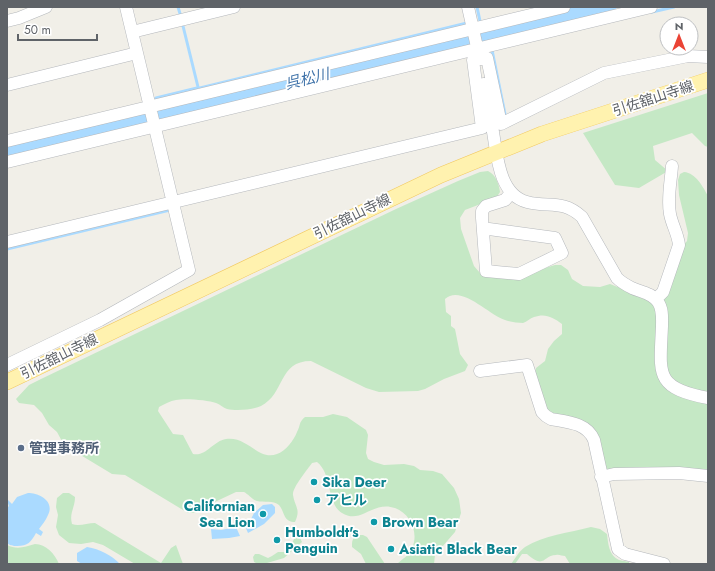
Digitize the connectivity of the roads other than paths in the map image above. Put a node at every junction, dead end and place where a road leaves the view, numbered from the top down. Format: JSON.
{"nodes":[{"id":1,"x":46,"y":7,"type":"edge"},
{"id":2,"x":126,"y":7,"type":"edge"},
{"id":3,"x":234,"y":7,"type":"edge"},
{"id":4,"x":468,"y":7,"type":"edge"},
{"id":5,"x":564,"y":7,"type":"edge"},
{"id":6,"x":651,"y":7,"type":"edge"},
{"id":7,"x":7,"y":20,"type":"edge"},
{"id":8,"x":474,"y":30,"type":"junction"},
{"id":9,"x":132,"y":32,"type":"junction"},
{"id":10,"x":479,"y":51,"type":"junction"},
{"id":11,"x":137,"y":53,"type":"junction"},
{"id":12,"x":708,"y":57,"type":"edge"},
{"id":13,"x":708,"y":80,"type":"edge"},
{"id":14,"x":7,"y":85,"type":"edge"},
{"id":15,"x":150,"y":108,"type":"junction"},
{"id":16,"x":154,"y":126,"type":"junction"},
{"id":17,"x":7,"y":141,"type":"edge"},
{"id":18,"x":496,"y":152,"type":"junction"},
{"id":19,"x":7,"y":162,"type":"edge"},
{"id":20,"x":672,"y":166,"type":"dead end"},
{"id":21,"x":511,"y":193,"type":"junction"},
{"id":22,"x":173,"y":202,"type":"junction"},
{"id":23,"x":482,"y":230,"type":"junction"},
{"id":24,"x":7,"y":242,"type":"edge"},
{"id":25,"x":656,"y":299,"type":"junction"},
{"id":26,"x":7,"y":365,"type":"edge"},
{"id":27,"x":480,"y":371,"type":"dead end"},
{"id":28,"x":7,"y":382,"type":"edge"},
{"id":29,"x":708,"y":398,"type":"edge"},
{"id":30,"x":708,"y":476,"type":"edge"},
{"id":31,"x":602,"y":477,"type":"junction"},
{"id":32,"x":664,"y":564,"type":"edge"}],
"edges":[{"from":1,"to":7,"type":"street"},
{"from":2,"to":9,"type":"street"},
{"from":3,"to":9,"type":"street"},
{"from":4,"to":8,"type":"street"},
{"from":5,"to":8,"type":"street"},
{"from":6,"to":10,"type":"street"},
{"from":8,"to":10,"type":"street"},
{"from":8,"to":15,"type":"street"},
{"from":9,"to":11,"type":"street"},
{"from":10,"to":12,"type":"street"},
{"from":10,"to":16,"type":"street"},
{"from":10,"to":18,"type":"street"},
{"from":10,"to":22,"type":"street"},
{"from":11,"to":14,"type":"street"},
{"from":11,"to":15,"type":"street"},
{"from":13,"to":18,"type":"main road","name":"引佐舘山寺線"},
{"from":15,"to":16,"type":"street"},
{"from":15,"to":17,"type":"street"},
{"from":16,"to":19,"type":"street"},
{"from":16,"to":22,"type":"street"},
{"from":18,"to":21,"type":"street"},
{"from":18,"to":28,"type":"main road","name":"引佐舘山寺線"},
{"from":20,"to":25,"type":"street"},
{"from":21,"to":23,"type":"street"},
{"from":21,"to":25,"type":"street"},
{"from":22,"to":24,"type":"street"},
{"from":22,"to":26,"type":"street"},
{"from":23,"to":23,"type":"street"},
{"from":25,"to":29,"type":"street"},
{"from":27,"to":31,"type":"street"},
{"from":30,"to":31,"type":"street"},
{"from":31,"to":32,"type":"street"}]}
